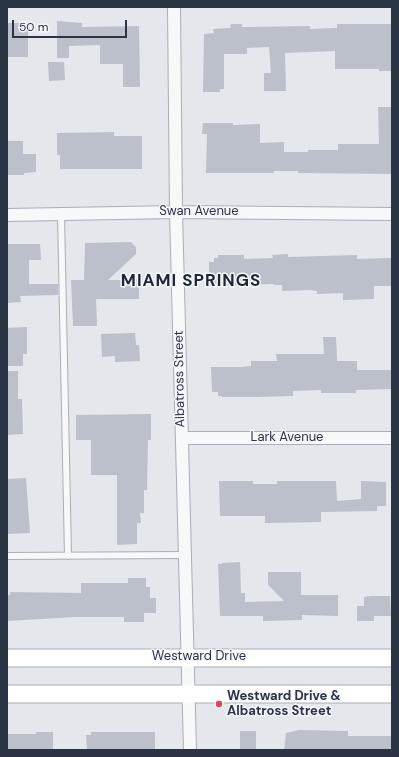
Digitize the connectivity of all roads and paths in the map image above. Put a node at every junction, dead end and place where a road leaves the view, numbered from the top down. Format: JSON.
{"nodes":[{"id":1,"x":174,"y":7,"type":"edge"},
{"id":2,"x":176,"y":212,"type":"junction"},
{"id":3,"x":61,"y":214,"type":"junction"},
{"id":4,"x":392,"y":214,"type":"edge"},
{"id":5,"x":7,"y":215,"type":"edge"},
{"id":6,"x":182,"y":438,"type":"junction"},
{"id":7,"x":392,"y":438,"type":"edge"},
{"id":8,"x":185,"y":555,"type":"junction"},
{"id":9,"x":7,"y":556,"type":"edge"},
{"id":10,"x":68,"y":556,"type":"junction"},
{"id":11,"x":186,"y":657,"type":"junction"},
{"id":12,"x":7,"y":658,"type":"edge"},
{"id":13,"x":392,"y":658,"type":"edge"},
{"id":14,"x":7,"y":694,"type":"edge"},
{"id":15,"x":188,"y":694,"type":"junction"},
{"id":16,"x":392,"y":694,"type":"edge"},
{"id":17,"x":190,"y":750,"type":"edge"}],
"edges":[{"from":1,"to":2,"type":"street","name":"Albatross Street"},
{"from":2,"to":3,"type":"street","name":"Swan Avenue"},
{"from":2,"to":4,"type":"street","name":"Swan Avenue"},
{"from":2,"to":6,"type":"street","name":"Albatross Street"},
{"from":3,"to":5,"type":"street","name":"Swan Avenue"},
{"from":3,"to":10,"type":"lane"},
{"from":6,"to":7,"type":"street","name":"Lark Avenue"},
{"from":6,"to":8,"type":"street","name":"Albatross Street"},
{"from":8,"to":10,"type":"lane"},
{"from":8,"to":11,"type":"street","name":"Albatross Street"},
{"from":9,"to":10,"type":"lane"},
{"from":11,"to":12,"type":"street","name":"Westward Drive"},
{"from":11,"to":13,"type":"street","name":"Westward Drive"},
{"from":11,"to":15,"type":"street","name":"Albatross Street"},
{"from":14,"to":15,"type":"street"},
{"from":15,"to":16,"type":"street"},
{"from":15,"to":17,"type":"street","name":"Albatross Street"}]}
